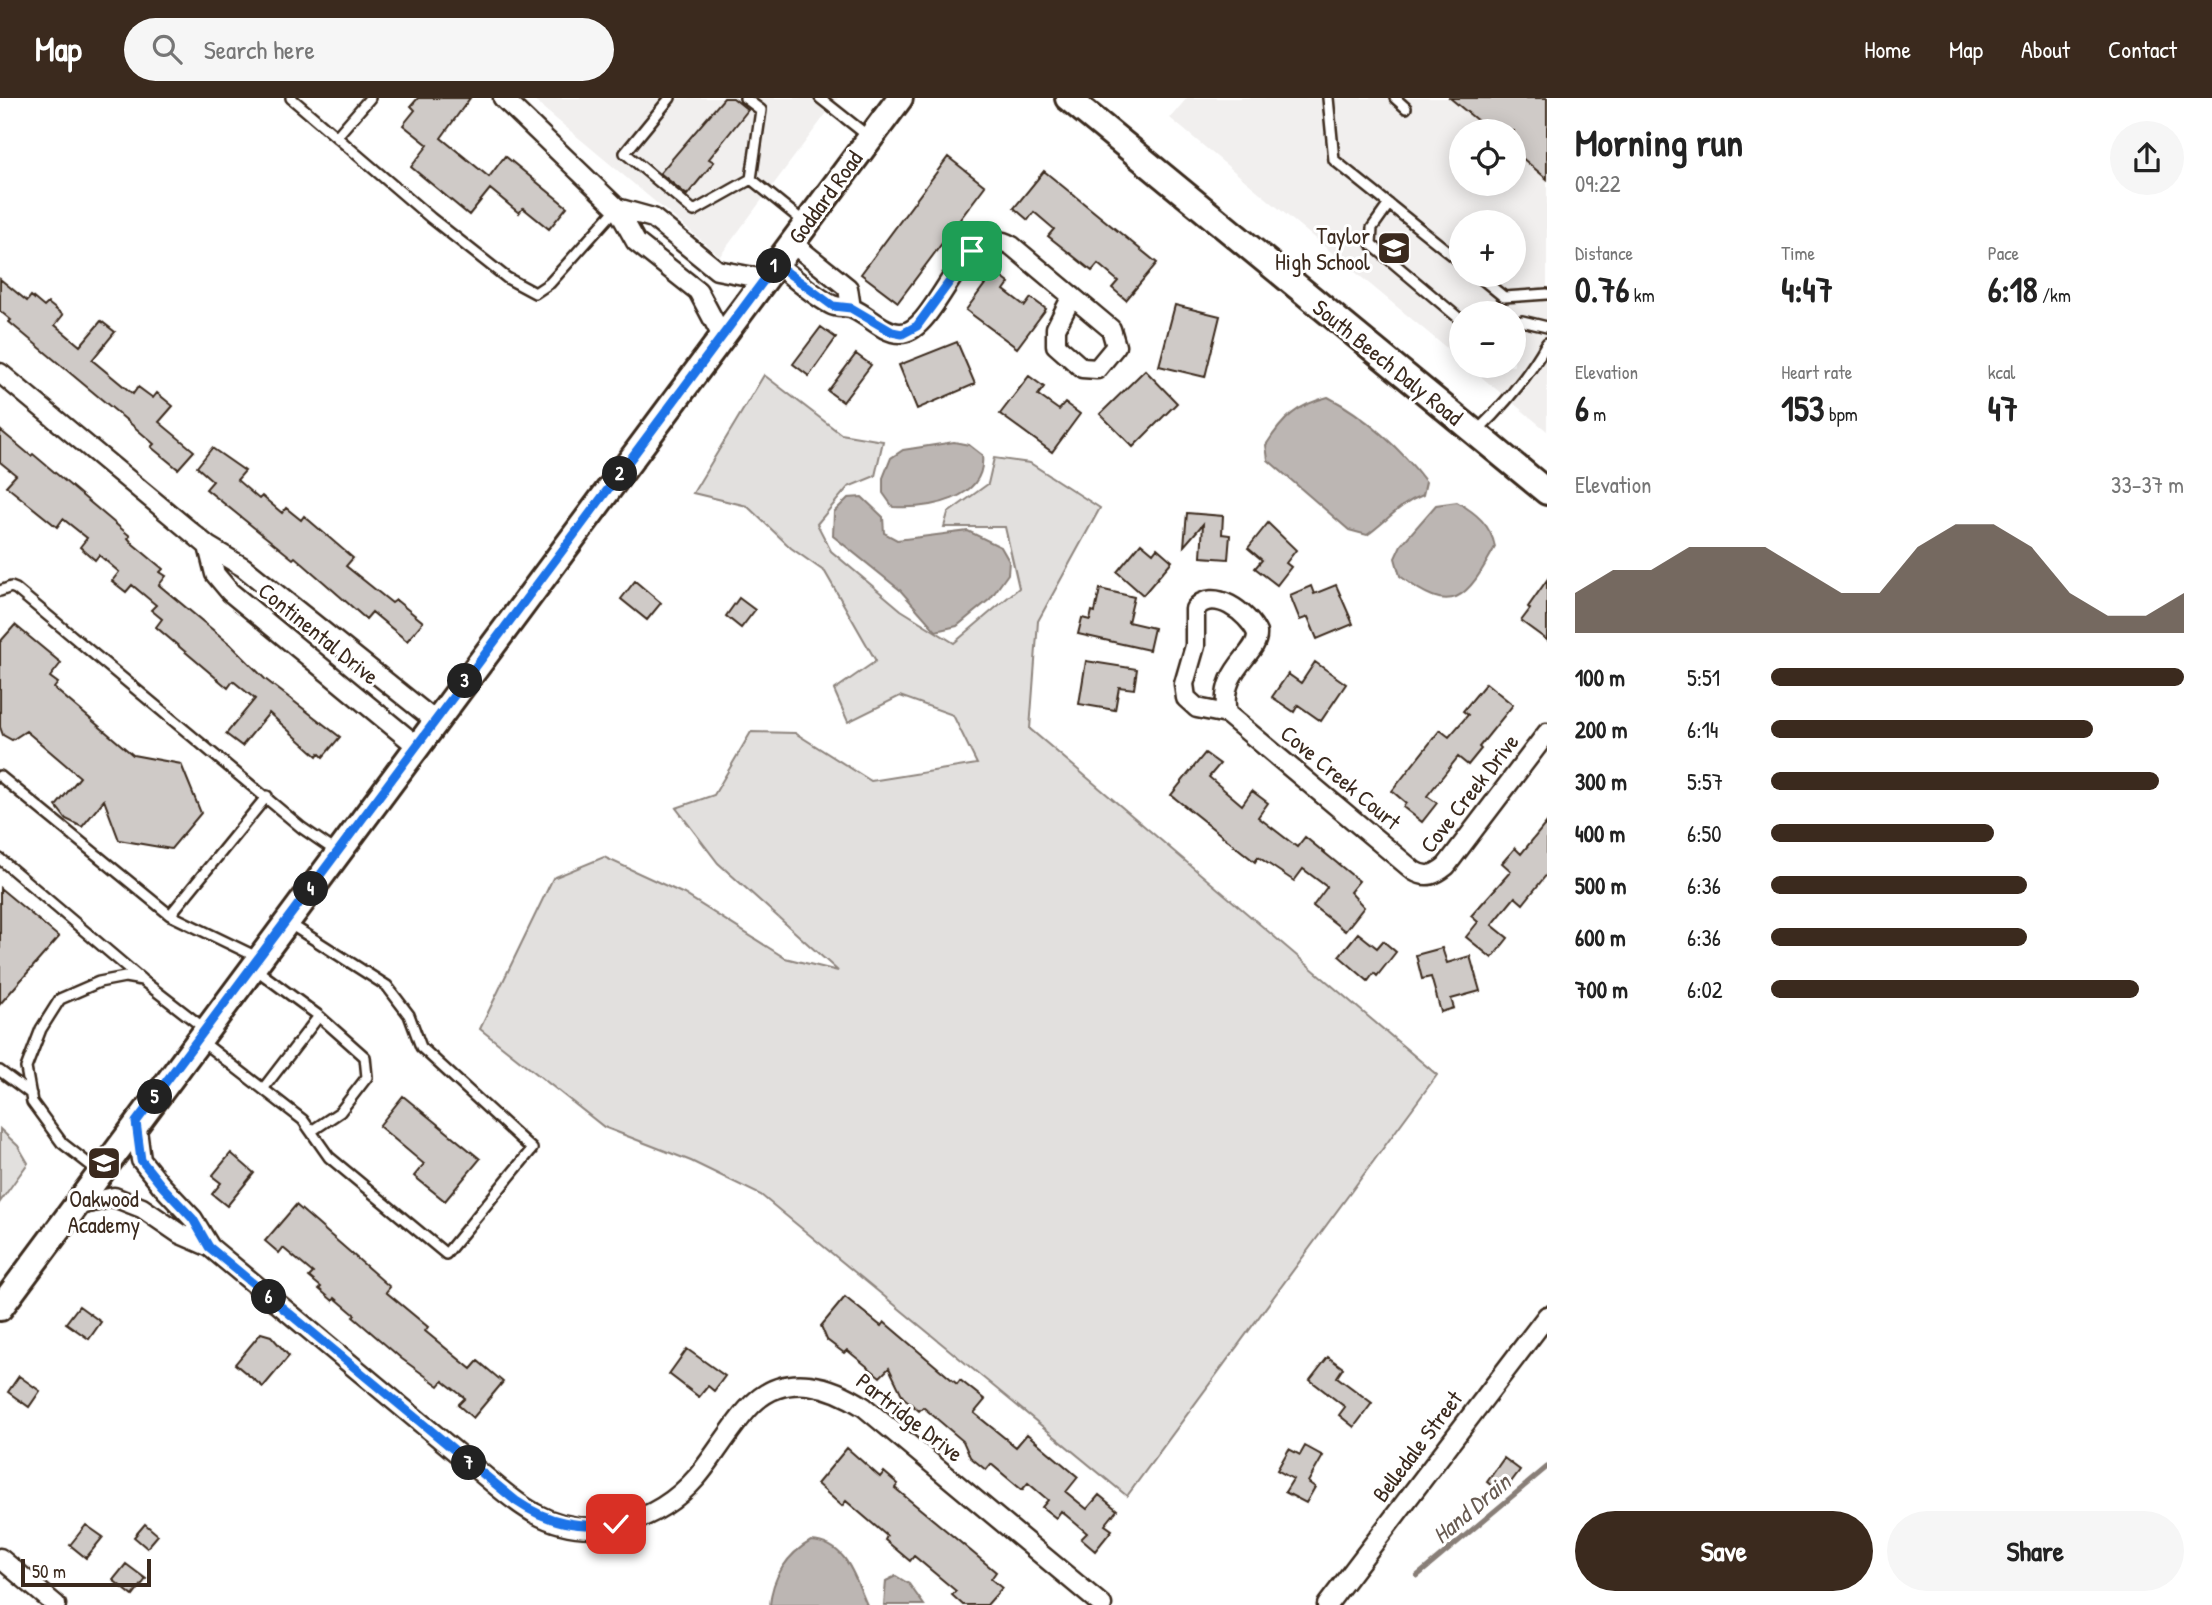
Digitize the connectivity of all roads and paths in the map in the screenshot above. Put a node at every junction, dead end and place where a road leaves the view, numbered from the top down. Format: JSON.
{"nodes":[{"id":1,"x":290,"y":98,"type":"edge"},
{"id":2,"x":370,"y":98,"type":"edge"},
{"id":3,"x":503,"y":98,"type":"edge"},
{"id":4,"x":670,"y":98,"type":"edge"},
{"id":5,"x":745,"y":98,"type":"edge"},
{"id":6,"x":820,"y":98,"type":"edge"},
{"id":7,"x":900,"y":98,"type":"edge"},
{"id":8,"x":1068,"y":98,"type":"edge"},
{"id":9,"x":1328,"y":98,"type":"edge"},
{"id":10,"x":1395,"y":98,"type":"edge"},
{"id":11,"x":1406,"y":108,"type":"dead end"},
{"id":12,"x":337,"y":136,"type":"junction"},
{"id":13,"x":869,"y":138,"type":"junction"},
{"id":14,"x":751,"y":179,"type":"junction"},
{"id":15,"x":1389,"y":204,"type":"junction"},
{"id":16,"x":617,"y":208,"type":"junction"},
{"id":17,"x":799,"y":233,"type":"junction"},
{"id":18,"x":1449,"y":252,"type":"edge"},
{"id":19,"x":770,"y":272,"type":"junction"},
{"id":20,"x":1492,"y":287,"type":"edge"},
{"id":21,"x":1547,"y":294,"type":"edge"},
{"id":22,"x":1072,"y":296,"type":"dead end"},
{"id":23,"x":851,"y":308,"type":"junction"},
{"id":24,"x":1449,"y":310,"type":"edge"},
{"id":25,"x":1526,"y":322,"type":"edge"},
{"id":26,"x":1547,"y":327,"type":"edge"},
{"id":27,"x":722,"y":336,"type":"junction"},
{"id":28,"x":1547,"y":343,"type":"edge"},
{"id":29,"x":0,"y":373,"type":"edge"},
{"id":30,"x":1474,"y":433,"type":"junction"},
{"id":31,"x":1547,"y":492,"type":"edge"},
{"id":32,"x":208,"y":546,"type":"junction"},
{"id":33,"x":0,"y":591,"type":"edge"},
{"id":34,"x":1227,"y":714,"type":"junction"},
{"id":35,"x":435,"y":721,"type":"junction"},
{"id":36,"x":1547,"y":733,"type":"edge"},
{"id":37,"x":417,"y":746,"type":"junction"},
{"id":38,"x":0,"y":776,"type":"edge"},
{"id":39,"x":267,"y":796,"type":"junction"},
{"id":40,"x":338,"y":853,"type":"junction"},
{"id":41,"x":0,"y":859,"type":"edge"},
{"id":42,"x":1424,"y":875,"type":"joint"},
{"id":43,"x":170,"y":915,"type":"junction"},
{"id":44,"x":286,"y":922,"type":"junction"},
{"id":45,"x":255,"y":962,"type":"junction"},
{"id":46,"x":142,"y":980,"type":"junction"},
{"id":47,"x":319,"y":1016,"type":"junction"},
{"id":48,"x":202,"y":1034,"type":"junction"},
{"id":49,"x":0,"y":1071,"type":"edge"},
{"id":50,"x":263,"y":1089,"type":"junction"},
{"id":51,"x":31,"y":1094,"type":"junction"},
{"id":52,"x":136,"y":1122,"type":"junction"},
{"id":53,"x":313,"y":1130,"type":"junction"},
{"id":54,"x":99,"y":1172,"type":"junction"},
{"id":55,"x":75,"y":1206,"type":"junction"},
{"id":56,"x":209,"y":1247,"type":"junction"},
{"id":57,"x":0,"y":1308,"type":"edge"},
{"id":58,"x":1547,"y":1316,"type":"edge"},
{"id":59,"x":0,"y":1558,"type":"edge"},
{"id":60,"x":56,"y":1605,"type":"edge"},
{"id":61,"x":1102,"y":1605,"type":"edge"},
{"id":62,"x":1326,"y":1605,"type":"edge"}],
"edges":[{"from":1,"to":12,"type":"lane"},
{"from":2,"to":12,"type":"lane"},
{"from":3,"to":16,"type":"street"},
{"from":4,"to":14,"type":"lane"},
{"from":5,"to":14,"type":"lane"},
{"from":6,"to":13,"type":"lane"},
{"from":7,"to":13,"type":"main road","name":"Goddard Road"},
{"from":8,"to":30,"type":"main road","name":"South Beech Daly Road"},
{"from":9,"to":15,"type":"lane"},
{"from":10,"to":11,"type":"lane"},
{"from":12,"to":16,"type":"lane"},
{"from":13,"to":17,"type":"main road","name":"Goddard Road"},
{"from":14,"to":17,"type":"lane"},
{"from":15,"to":18,"type":"lane"},
{"from":15,"to":24,"type":"lane"},
{"from":16,"to":19,"type":"street"},
{"from":16,"to":27,"type":"street"},
{"from":17,"to":19,"type":"main road","name":"Goddard Road"},
{"from":17,"to":23,"type":"street"},
{"from":19,"to":23,"type":"street"},
{"from":19,"to":27,"type":"main road","name":"Goddard Road"},
{"from":20,"to":21,"type":"lane"},
{"from":22,"to":23,"type":"street"},
{"from":25,"to":26,"type":"lane"},
{"from":27,"to":35,"type":"main road","name":"Goddard Road"},
{"from":28,"to":30,"type":"lane"},
{"from":29,"to":32,"type":"street","name":"Continental Drive"},
{"from":30,"to":31,"type":"main road","name":"South Beech Daly Road"},
{"from":32,"to":35,"type":"street","name":"Continental Drive"},
{"from":32,"to":37,"type":"street","name":"Continental Drive"},
{"from":33,"to":39,"type":"lane"},
{"from":34,"to":34,"type":"street","name":"Cove Creek Court"},
{"from":34,"to":42,"type":"street","name":"Cove Creek Court"},
{"from":35,"to":37,"type":"main road","name":"Goddard Road"},
{"from":36,"to":42,"type":"street","name":"Cove Creek Drive"},
{"from":37,"to":40,"type":"main road","name":"Goddard Road"},
{"from":38,"to":43,"type":"lane"},
{"from":39,"to":40,"type":"lane"},
{"from":39,"to":43,"type":"lane"},
{"from":40,"to":44,"type":"main road","name":"Goddard Road"},
{"from":41,"to":46,"type":"lane"},
{"from":43,"to":45,"type":"lane"},
{"from":44,"to":45,"type":"main road","name":"Goddard Road"},
{"from":44,"to":53,"type":"lane"},
{"from":45,"to":47,"type":"lane"},
{"from":45,"to":48,"type":"main road","name":"Goddard Road"},
{"from":46,"to":48,"type":"lane"},
{"from":46,"to":51,"type":"lane"},
{"from":47,"to":50,"type":"lane"},
{"from":47,"to":53,"type":"lane"},
{"from":48,"to":50,"type":"lane"},
{"from":48,"to":52,"type":"main road","name":"Goddard Road"},
{"from":49,"to":51,"type":"lane"},
{"from":50,"to":53,"type":"lane"},
{"from":51,"to":54,"type":"lane"},
{"from":52,"to":54,"type":"main road","name":"Goddard Road"},
{"from":52,"to":56,"type":"street"},
{"from":54,"to":55,"type":"main road","name":"Goddard Road"},
{"from":55,"to":56,"type":"street"},
{"from":55,"to":57,"type":"main road","name":"Goddard Road"},
{"from":56,"to":61,"type":"street","name":"Partridge Drive"},
{"from":58,"to":62,"type":"street","name":"Belledale Street"},
{"from":59,"to":60,"type":"street"}]}
